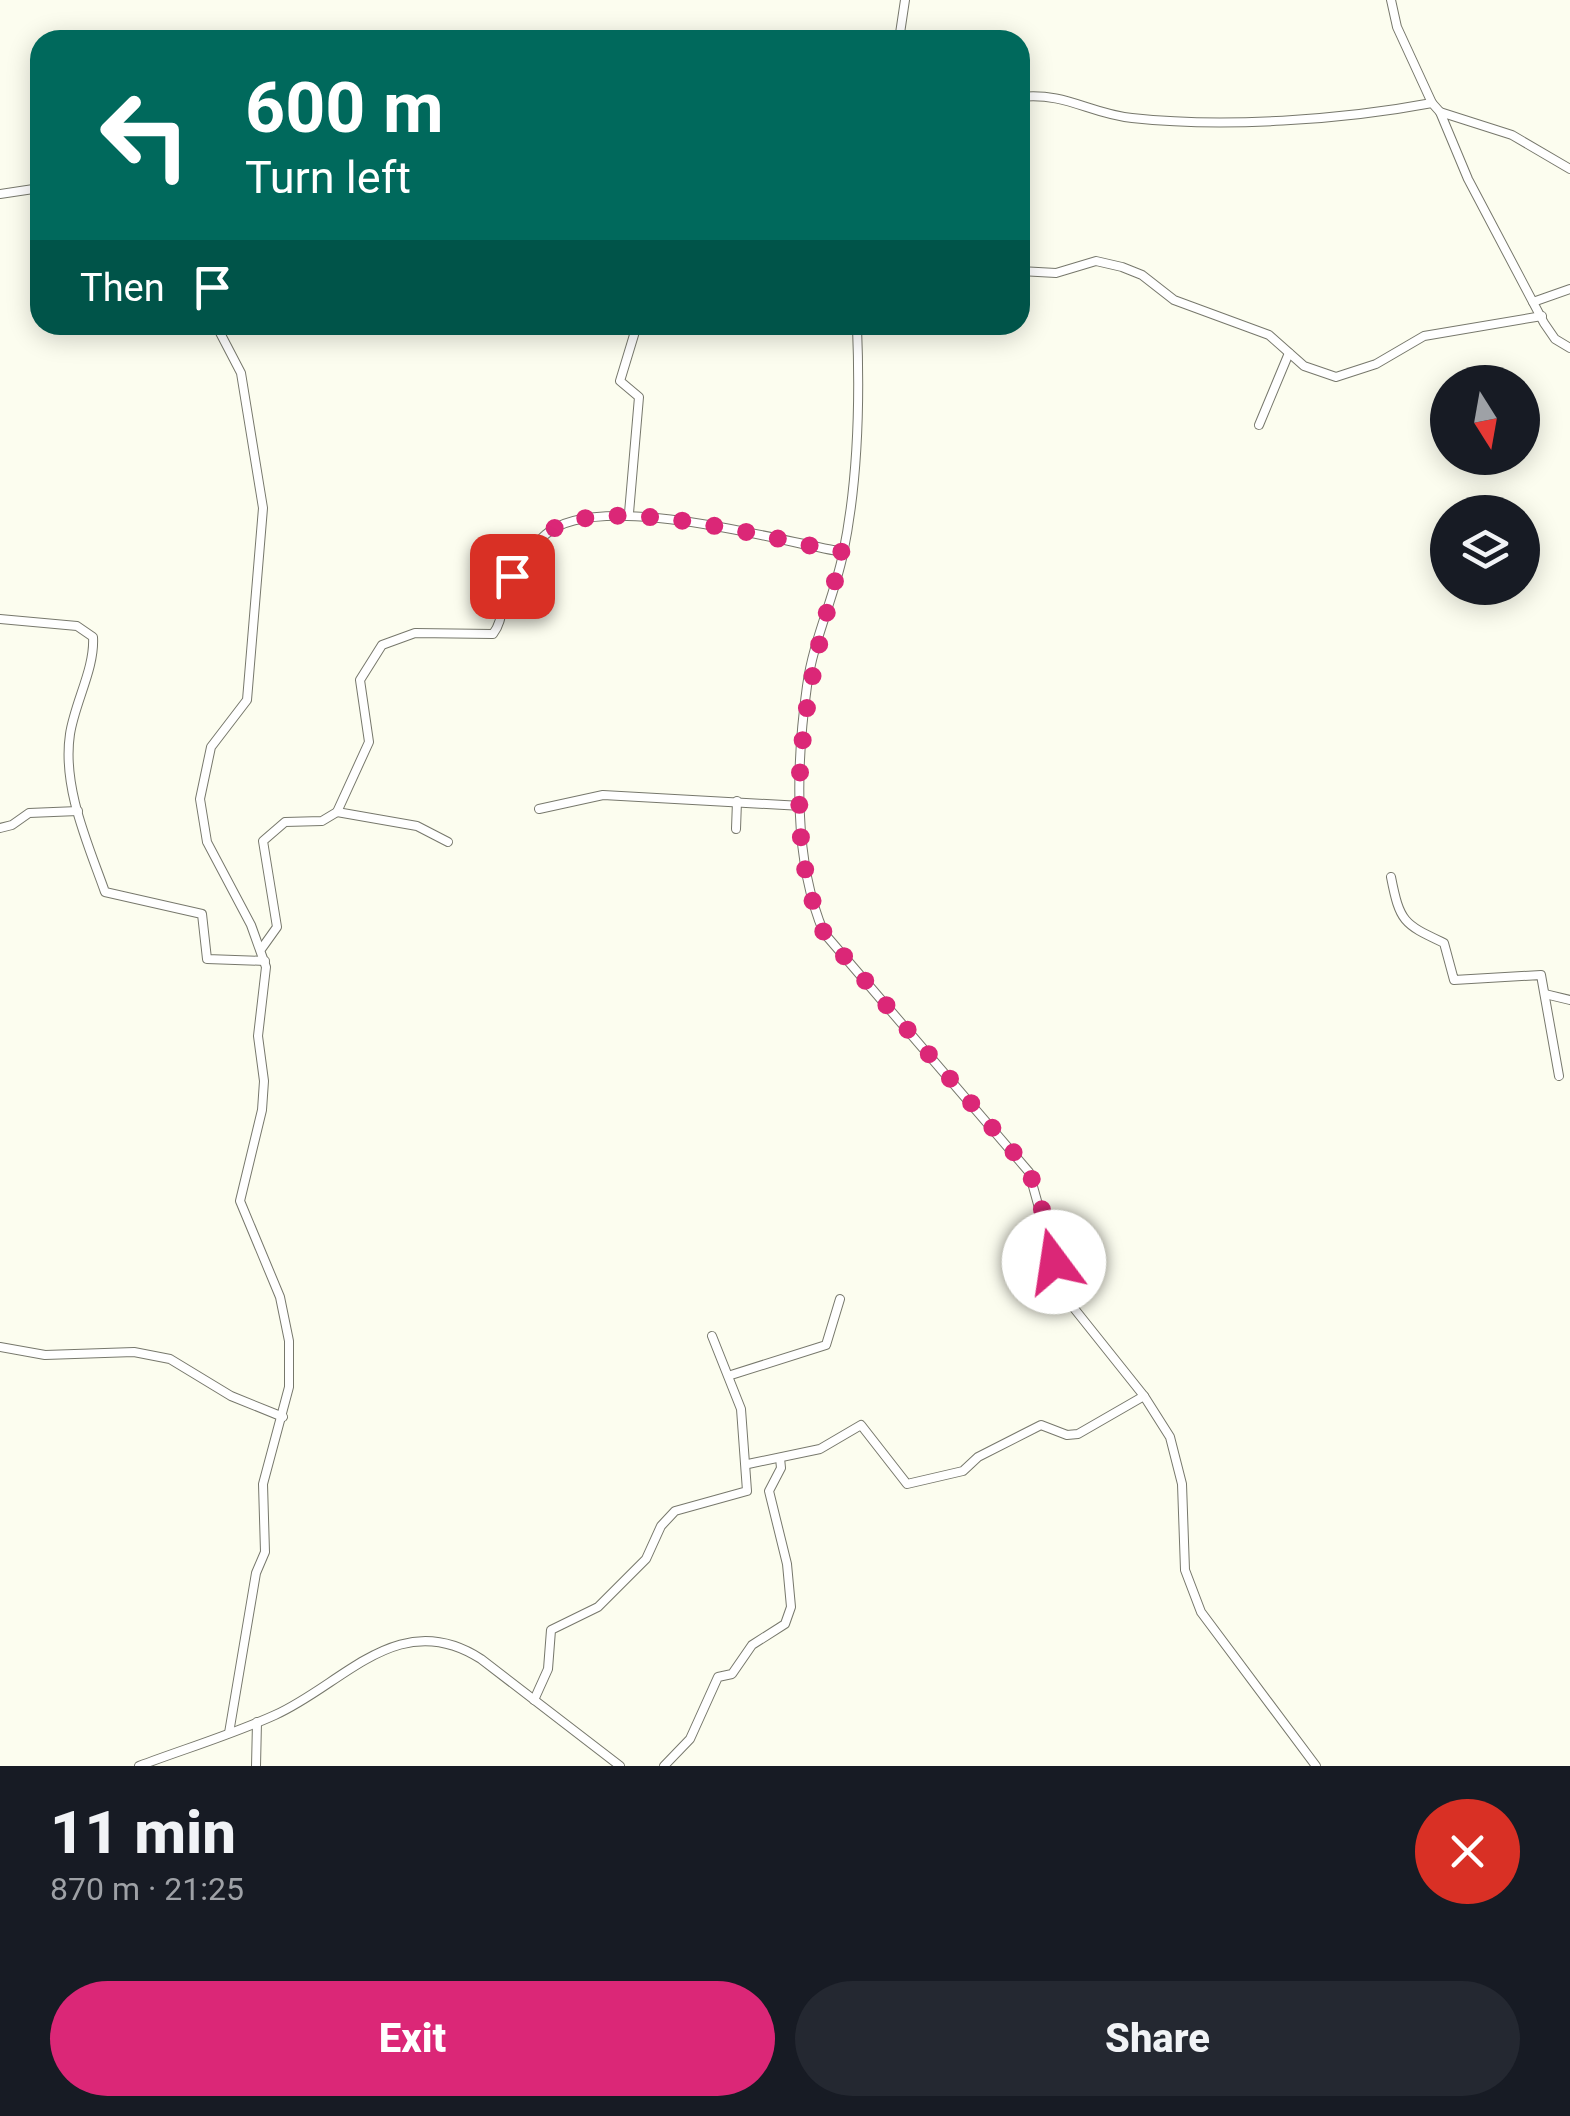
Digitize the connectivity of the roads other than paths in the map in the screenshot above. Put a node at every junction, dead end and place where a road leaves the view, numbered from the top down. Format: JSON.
{"nodes":[{"id":1,"x":905,"y":0,"type":"edge"},
{"id":2,"x":1391,"y":0,"type":"edge"},
{"id":3,"x":901,"y":30,"type":"edge"},
{"id":4,"x":1030,"y":98,"type":"edge"},
{"id":5,"x":1432,"y":103,"type":"junction"},
{"id":6,"x":1440,"y":112,"type":"junction"},
{"id":7,"x":1570,"y":169,"type":"edge"},
{"id":8,"x":30,"y":190,"type":"edge"},
{"id":9,"x":0,"y":194,"type":"edge"},
{"id":10,"x":1030,"y":272,"type":"edge"},
{"id":11,"x":1570,"y":289,"type":"edge"},
{"id":12,"x":1533,"y":302,"type":"junction"},
{"id":13,"x":1542,"y":316,"type":"junction"},
{"id":14,"x":221,"y":335,"type":"edge"},
{"id":15,"x":634,"y":335,"type":"edge"},
{"id":16,"x":857,"y":335,"type":"edge"},
{"id":17,"x":1570,"y":348,"type":"edge"},
{"id":18,"x":1289,"y":353,"type":"junction"},
{"id":19,"x":1259,"y":425,"type":"dead end"},
{"id":20,"x":628,"y":513,"type":"junction"},
{"id":21,"x":843,"y":552,"type":"junction"},
{"id":22,"x":0,"y":618,"type":"edge"},
{"id":23,"x":737,"y":801,"type":"junction"},
{"id":24,"x":802,"y":806,"type":"junction"},
{"id":25,"x":540,"y":809,"type":"dead end"},
{"id":26,"x":78,"y":810,"type":"junction"},
{"id":27,"x":337,"y":812,"type":"junction"},
{"id":28,"x":0,"y":828,"type":"edge"},
{"id":29,"x":736,"y":829,"type":"dead end"},
{"id":30,"x":448,"y":842,"type":"dead end"},
{"id":31,"x":1391,"y":877,"type":"dead end"},
{"id":32,"x":262,"y":948,"type":"junction"},
{"id":33,"x":265,"y":961,"type":"junction"},
{"id":34,"x":1544,"y":994,"type":"junction"},
{"id":35,"x":1570,"y":1000,"type":"edge"},
{"id":36,"x":1558,"y":1076,"type":"dead end"},
{"id":37,"x":840,"y":1299,"type":"dead end"},
{"id":38,"x":712,"y":1336,"type":"dead end"},
{"id":39,"x":0,"y":1347,"type":"edge"},
{"id":40,"x":730,"y":1375,"type":"junction"},
{"id":41,"x":1144,"y":1396,"type":"junction"},
{"id":42,"x":283,"y":1417,"type":"junction"},
{"id":43,"x":780,"y":1458,"type":"junction"},
{"id":44,"x":748,"y":1464,"type":"junction"},
{"id":45,"x":534,"y":1700,"type":"junction"},
{"id":46,"x":257,"y":1722,"type":"junction"},
{"id":47,"x":229,"y":1733,"type":"junction"},
{"id":48,"x":139,"y":1766,"type":"edge"},
{"id":49,"x":256,"y":1766,"type":"edge"},
{"id":50,"x":620,"y":1766,"type":"edge"},
{"id":51,"x":664,"y":1766,"type":"edge"},
{"id":52,"x":1316,"y":1766,"type":"edge"}],
"edges":[{"from":1,"to":3,"type":"street"},
{"from":2,"to":5,"type":"street"},
{"from":4,"to":5,"type":"street"},
{"from":5,"to":6,"type":"street"},
{"from":6,"to":7,"type":"street"},
{"from":6,"to":12,"type":"street"},
{"from":8,"to":9,"type":"street"},
{"from":10,"to":18,"type":"street"},
{"from":11,"to":12,"type":"street"},
{"from":12,"to":13,"type":"street"},
{"from":13,"to":17,"type":"street"},
{"from":13,"to":18,"type":"street"},
{"from":14,"to":32,"type":"street"},
{"from":15,"to":20,"type":"street"},
{"from":16,"to":21,"type":"street"},
{"from":18,"to":19,"type":"street"},
{"from":20,"to":21,"type":"street"},
{"from":20,"to":27,"type":"street"},
{"from":21,"to":24,"type":"street"},
{"from":22,"to":26,"type":"street"},
{"from":23,"to":24,"type":"street"},
{"from":23,"to":25,"type":"street"},
{"from":23,"to":29,"type":"street"},
{"from":24,"to":41,"type":"street"},
{"from":26,"to":28,"type":"street"},
{"from":26,"to":33,"type":"street"},
{"from":27,"to":30,"type":"street"},
{"from":27,"to":32,"type":"street"},
{"from":31,"to":34,"type":"street"},
{"from":32,"to":33,"type":"street"},
{"from":33,"to":42,"type":"street"},
{"from":34,"to":35,"type":"street"},
{"from":34,"to":36,"type":"street"},
{"from":37,"to":40,"type":"street"},
{"from":38,"to":40,"type":"street"},
{"from":39,"to":42,"type":"street"},
{"from":40,"to":44,"type":"street"},
{"from":41,"to":43,"type":"street"},
{"from":41,"to":52,"type":"street"},
{"from":42,"to":47,"type":"street"},
{"from":43,"to":44,"type":"street"},
{"from":43,"to":51,"type":"street"},
{"from":44,"to":45,"type":"street"},
{"from":45,"to":46,"type":"street"},
{"from":45,"to":50,"type":"street"},
{"from":46,"to":47,"type":"street"},
{"from":46,"to":49,"type":"street"},
{"from":47,"to":48,"type":"street"}]}
